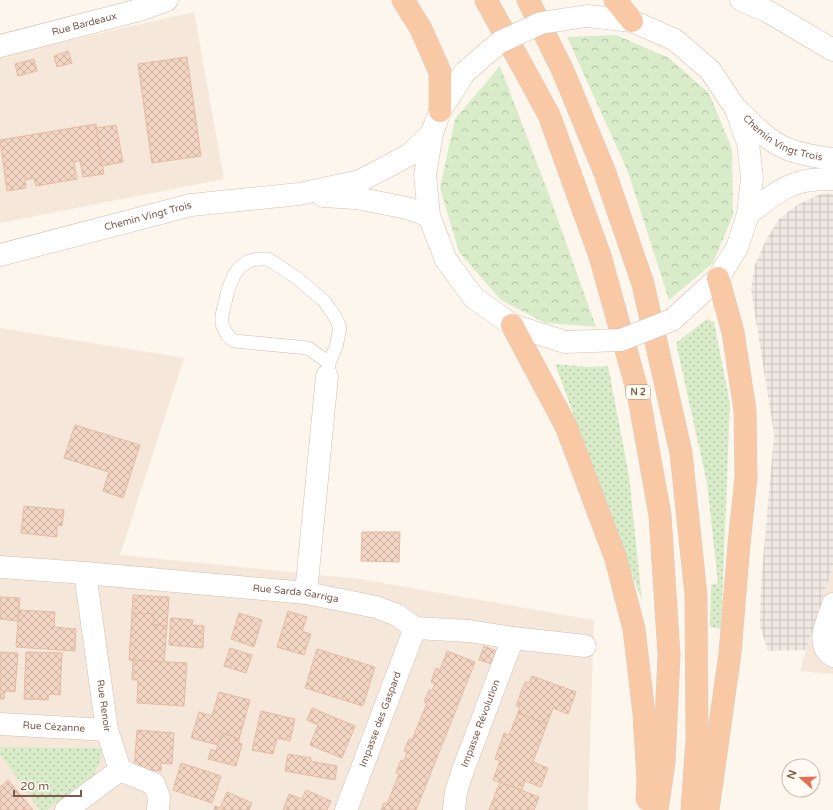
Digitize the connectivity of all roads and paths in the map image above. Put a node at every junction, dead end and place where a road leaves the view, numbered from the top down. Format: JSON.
{"nodes":[{"id":1,"x":167,"y":0,"type":"edge"},
{"id":2,"x":403,"y":0,"type":"edge"},
{"id":3,"x":486,"y":0,"type":"edge"},
{"id":4,"x":528,"y":0,"type":"edge"},
{"id":5,"x":615,"y":0,"type":"edge"},
{"id":6,"x":741,"y":0,"type":"edge"},
{"id":7,"x":632,"y":21,"type":"junction"},
{"id":8,"x":0,"y":46,"type":"edge"},
{"id":9,"x":833,"y":50,"type":"edge"},
{"id":10,"x":736,"y":109,"type":"junction"},
{"id":11,"x":440,"y":111,"type":"junction"},
{"id":12,"x":432,"y":133,"type":"junction"},
{"id":13,"x":833,"y":159,"type":"edge"},
{"id":14,"x":833,"y":179,"type":"edge"},
{"id":15,"x":299,"y":194,"type":"junction"},
{"id":16,"x":748,"y":214,"type":"junction"},
{"id":17,"x":429,"y":216,"type":"junction"},
{"id":18,"x":0,"y":255,"type":"edge"},
{"id":19,"x":718,"y":278,"type":"junction"},
{"id":20,"x":512,"y":325,"type":"junction"},
{"id":21,"x":328,"y":369,"type":"junction"},
{"id":22,"x":0,"y":567,"type":"edge"},
{"id":23,"x":85,"y":573,"type":"junction"},
{"id":24,"x":306,"y":593,"type":"junction"},
{"id":25,"x":833,"y":604,"type":"edge"},
{"id":26,"x":415,"y":628,"type":"junction"},
{"id":27,"x":513,"y":638,"type":"junction"},
{"id":28,"x":585,"y":646,"type":"dead end"},
{"id":29,"x":833,"y":656,"type":"edge"},
{"id":30,"x":0,"y":724,"type":"edge"},
{"id":31,"x":107,"y":730,"type":"junction"},
{"id":32,"x":120,"y":770,"type":"junction"},
{"id":33,"x":66,"y":810,"type":"edge"},
{"id":34,"x":158,"y":810,"type":"edge"},
{"id":35,"x":346,"y":810,"type":"edge"},
{"id":36,"x":454,"y":810,"type":"edge"},
{"id":37,"x":647,"y":810,"type":"edge"},
{"id":38,"x":656,"y":810,"type":"edge"},
{"id":39,"x":692,"y":810,"type":"edge"},
{"id":40,"x":708,"y":810,"type":"edge"}],
"edges":[{"from":1,"to":8,"type":"street","name":"Rue Bardeaux"},
{"from":2,"to":11,"type":"highway"},
{"from":3,"to":38,"type":"highway","number":"N 2"},
{"from":4,"to":39,"type":"highway"},
{"from":5,"to":7,"type":"highway"},
{"from":6,"to":9,"type":"street"},
{"from":7,"to":10,"type":"street"},
{"from":7,"to":11,"type":"street","bridge":true},
{"from":10,"to":13,"type":"street","name":"Chemin Vingt Trois"},
{"from":10,"to":16,"type":"street"},
{"from":11,"to":12,"type":"street"},
{"from":12,"to":15,"type":"street","name":"Chemin Vingt Trois"},
{"from":12,"to":17,"type":"street"},
{"from":14,"to":16,"type":"street"},
{"from":15,"to":17,"type":"street","name":"Chemin Vingt Trois"},
{"from":15,"to":18,"type":"street","name":"Chemin Vingt Trois"},
{"from":16,"to":19,"type":"street"},
{"from":17,"to":20,"type":"street"},
{"from":19,"to":20,"type":"street","bridge":true},
{"from":19,"to":40,"type":"highway"},
{"from":20,"to":37,"type":"highway"},
{"from":21,"to":21,"type":"lane"},
{"from":21,"to":24,"type":"street"},
{"from":22,"to":23,"type":"street","name":"Rue Sarda Garriga"},
{"from":23,"to":24,"type":"street","name":"Rue Sarda Garriga"},
{"from":23,"to":31,"type":"street","name":"Rue Renoir"},
{"from":24,"to":26,"type":"street","name":"Rue Sarda Garriga"},
{"from":25,"to":29,"type":"street"},
{"from":26,"to":27,"type":"street"},
{"from":26,"to":35,"type":"street","name":"Impasse des Gaspard"},
{"from":27,"to":28,"type":"street"},
{"from":27,"to":36,"type":"street","name":"Impasse Révolution"},
{"from":30,"to":31,"type":"street","name":"Rue Cézanne"},
{"from":31,"to":32,"type":"street","name":"Rue Renoir"},
{"from":32,"to":33,"type":"street"},
{"from":32,"to":34,"type":"street"}]}
